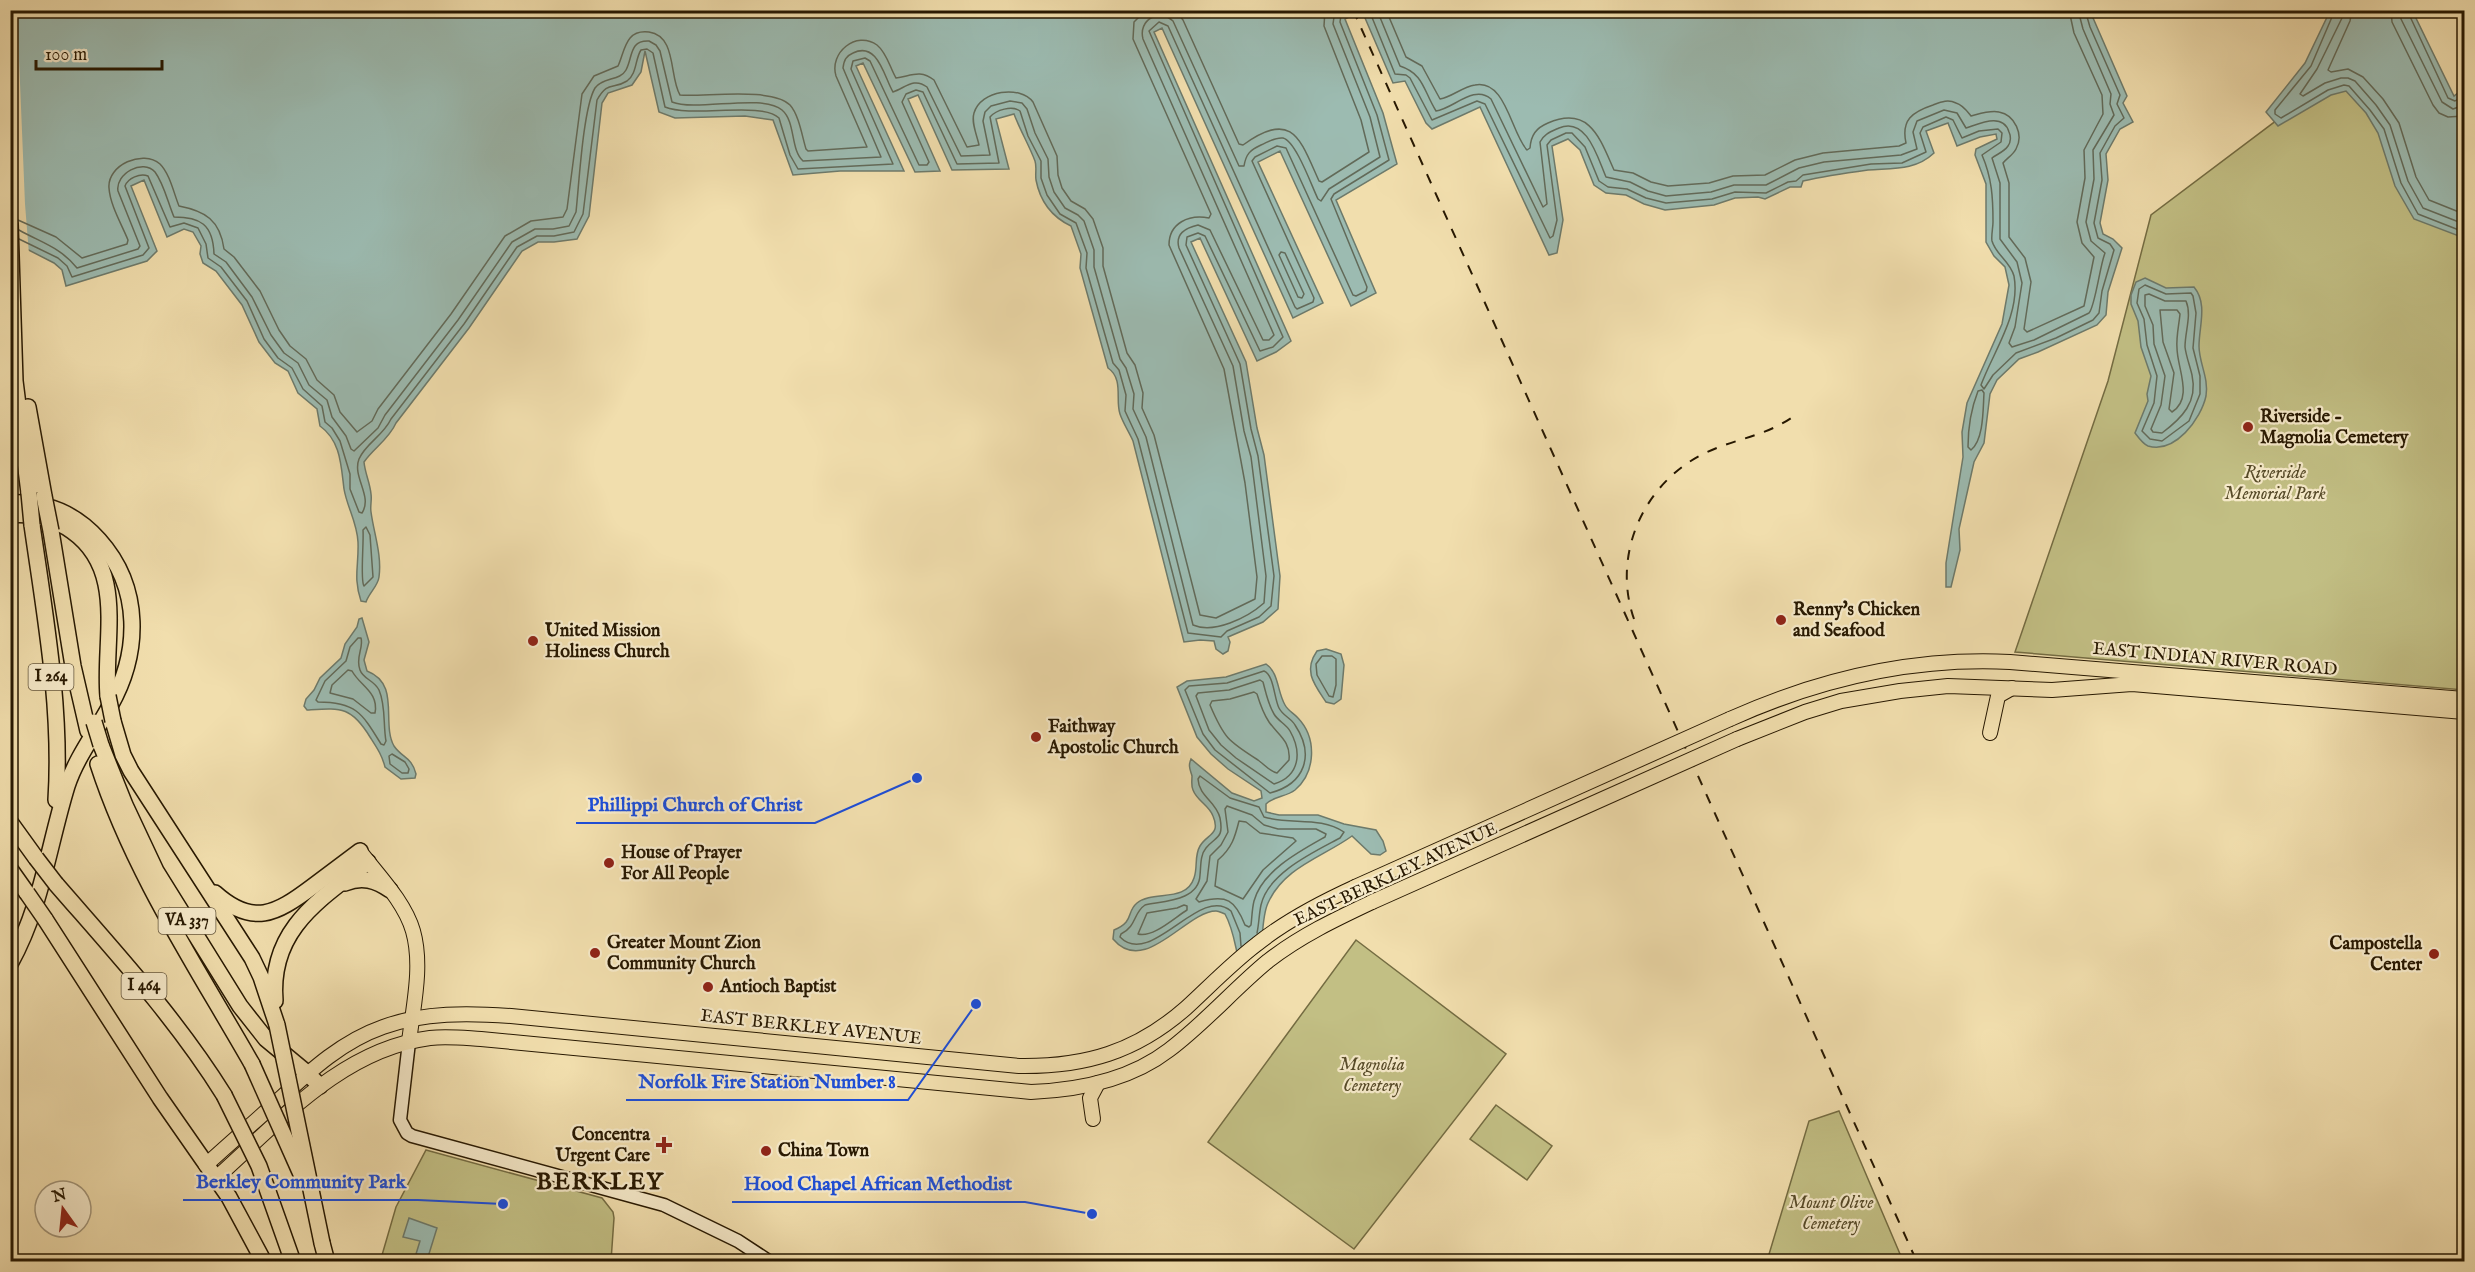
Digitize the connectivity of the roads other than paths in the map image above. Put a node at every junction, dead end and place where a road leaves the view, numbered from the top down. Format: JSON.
{"nodes":[{"id":1,"x":10,"y":224,"type":"edge"},
{"id":2,"x":15,"y":337,"type":"junction"},
{"id":3,"x":10,"y":503,"type":"edge"},
{"id":4,"x":10,"y":515,"type":"edge"},
{"id":5,"x":1961,"y":661,"type":"joint"},
{"id":6,"x":1977,"y":686,"type":"joint"},
{"id":7,"x":2012,"y":688,"type":"junction"},
{"id":8,"x":2464,"y":699,"type":"edge"},
{"id":9,"x":2464,"y":712,"type":"edge"},
{"id":10,"x":1990,"y":733,"type":"dead end"},
{"id":11,"x":98,"y":750,"type":"junction"},
{"id":12,"x":54,"y":830,"type":"junction"},
{"id":13,"x":14,"y":835,"type":"edge"},
{"id":14,"x":364,"y":856,"type":"junction"},
{"id":15,"x":10,"y":869,"type":"edge"},
{"id":16,"x":202,"y":882,"type":"junction"},
{"id":17,"x":10,"y":887,"type":"edge"},
{"id":18,"x":334,"y":888,"type":"junction"},
{"id":19,"x":394,"y":896,"type":"junction"},
{"id":20,"x":25,"y":898,"type":"junction"},
{"id":21,"x":10,"y":964,"type":"edge"},
{"id":22,"x":412,"y":1019,"type":"junction"},
{"id":23,"x":277,"y":1025,"type":"junction"},
{"id":24,"x":409,"y":1042,"type":"junction"},
{"id":25,"x":307,"y":1073,"type":"junction"},
{"id":26,"x":1098,"y":1083,"type":"junction"},
{"id":27,"x":320,"y":1086,"type":"junction"},
{"id":28,"x":1093,"y":1119,"type":"dead end"},
{"id":29,"x":206,"y":1165,"type":"junction"},
{"id":30,"x":216,"y":1178,"type":"junction"},
{"id":31,"x":322,"y":1243,"type":"junction"},
{"id":32,"x":264,"y":1262,"type":"edge"},
{"id":33,"x":293,"y":1262,"type":"edge"},
{"id":34,"x":327,"y":1262,"type":"edge"},
{"id":35,"x":770,"y":1262,"type":"edge"}],
"edges":[{"from":1,"to":2,"type":"highway","number":"I 264"},
{"from":2,"to":11,"type":"highway","number":"VA 337","bridge":true},
{"from":2,"to":12,"type":"highway","number":"I 264","bridge":true},
{"from":3,"to":12,"type":"highway"},
{"from":4,"to":16,"type":"highway","bridge":true},
{"from":5,"to":8,"type":"main road","name":"EAST INDIAN RIVER ROAD"},
{"from":5,"to":22,"type":"main road","name":"EAST BERKLEY AVENUE","bridge":true},
{"from":6,"to":7,"type":"main road","name":"EAST INDIAN RIVER ROAD"},
{"from":6,"to":26,"type":"main road","name":"EAST BERKLEY AVENUE","bridge":true},
{"from":7,"to":9,"type":"main road","name":"EAST INDIAN RIVER ROAD"},
{"from":7,"to":10,"type":"main road"},
{"from":11,"to":25,"type":"highway","number":"VA 337"},
{"from":11,"to":31,"type":"highway","bridge":true},
{"from":12,"to":21,"type":"highway","number":"I 264"},
{"from":13,"to":33,"type":"highway","number":"I 464","bridge":true},
{"from":14,"to":16,"type":"highway"},
{"from":14,"to":18,"type":"highway"},
{"from":14,"to":19,"type":"main road"},
{"from":15,"to":20,"type":"highway"},
{"from":16,"to":23,"type":"highway"},
{"from":17,"to":20,"type":"highway"},
{"from":18,"to":19,"type":"highway"},
{"from":18,"to":23,"type":"highway"},
{"from":19,"to":22,"type":"main road"},
{"from":20,"to":29,"type":"highway"},
{"from":22,"to":24,"type":"main road"},
{"from":22,"to":25,"type":"main road","name":"EAST BERKLEY AVENUE"},
{"from":23,"to":31,"type":"highway","bridge":true},
{"from":24,"to":26,"type":"main road","name":"EAST BERKLEY AVENUE"},
{"from":24,"to":27,"type":"main road","name":"EAST BERKLEY AVENUE"},
{"from":24,"to":35,"type":"main road"},
{"from":25,"to":27,"type":"highway"},
{"from":25,"to":29,"type":"main road","name":"EAST BERKLEY AVENUE"},
{"from":26,"to":28,"type":"main road"},
{"from":27,"to":30,"type":"main road","name":"EAST BERKLEY AVENUE"},
{"from":29,"to":30,"type":"highway"},
{"from":30,"to":32,"type":"highway"},
{"from":31,"to":34,"type":"highway"}]}
